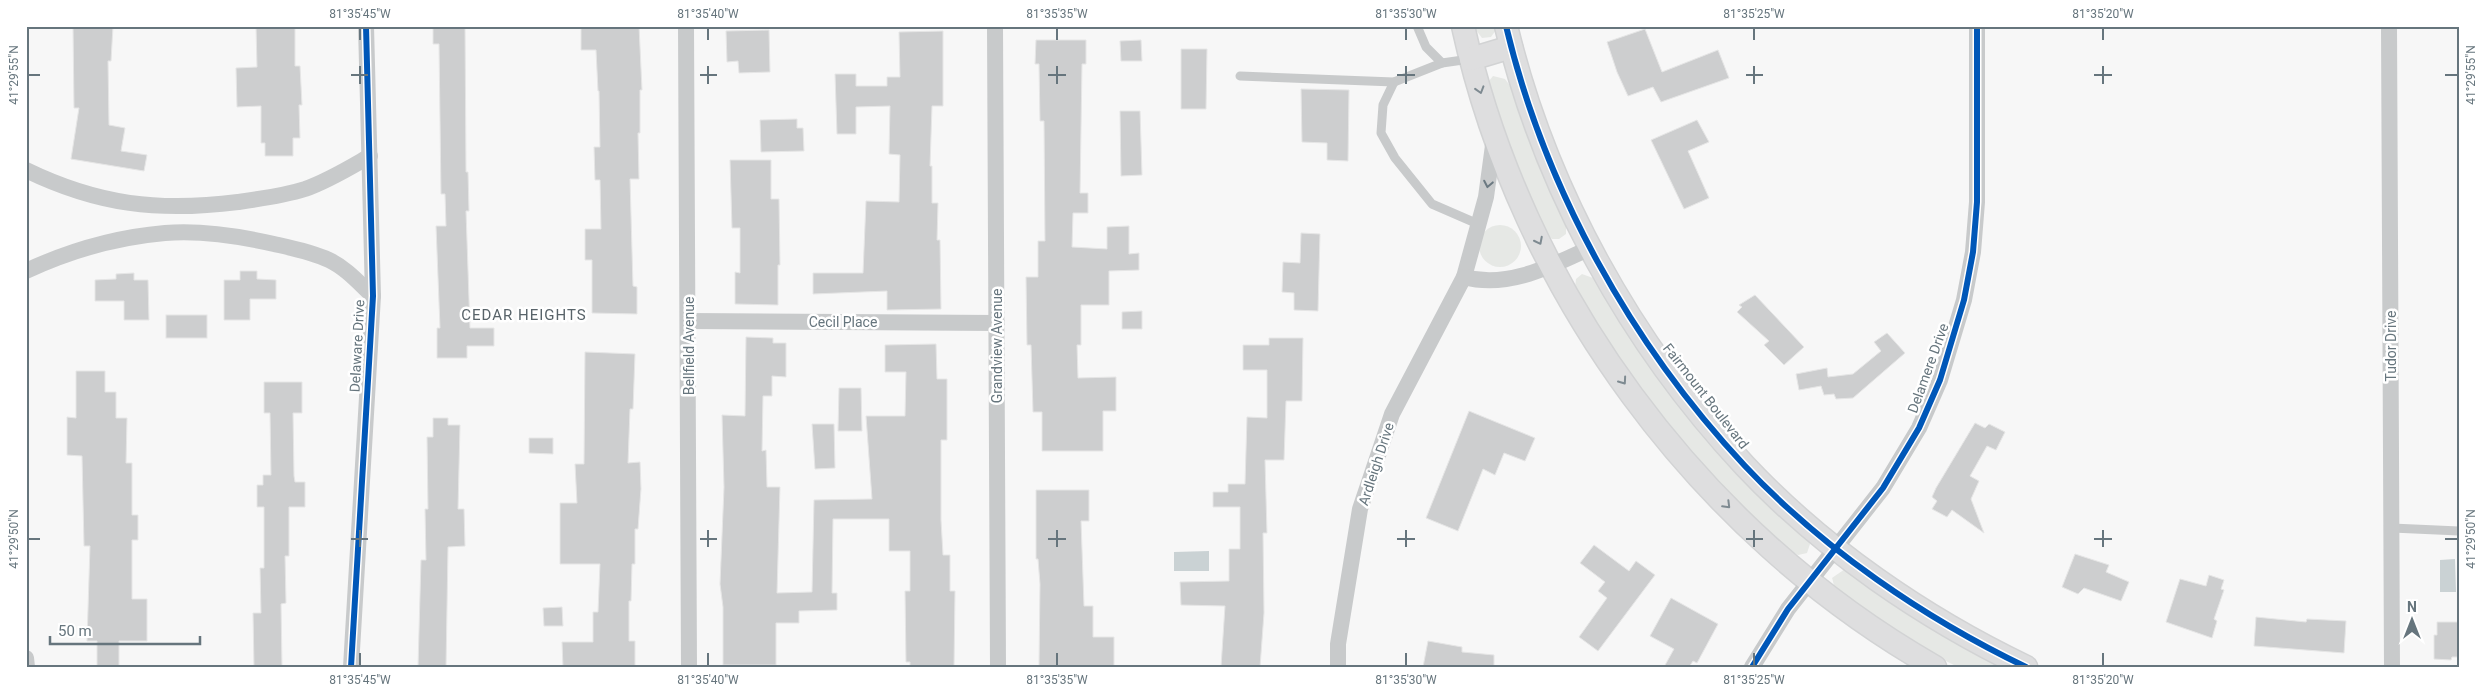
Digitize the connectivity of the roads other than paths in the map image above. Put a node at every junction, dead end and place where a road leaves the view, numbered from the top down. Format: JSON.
{"nodes":[{"id":1,"x":366,"y":26,"type":"edge"},
{"id":2,"x":686,"y":26,"type":"edge"},
{"id":3,"x":995,"y":26,"type":"edge"},
{"id":4,"x":1417,"y":26,"type":"edge"},
{"id":5,"x":1463,"y":26,"type":"edge"},
{"id":6,"x":1977,"y":26,"type":"edge"},
{"id":7,"x":2389,"y":26,"type":"edge"},
{"id":8,"x":1508,"y":37,"type":"edge"},
{"id":9,"x":1471,"y":59,"type":"junction"},
{"id":10,"x":1442,"y":63,"type":"junction"},
{"id":11,"x":1240,"y":76,"type":"dead end"},
{"id":12,"x":1394,"y":82,"type":"junction"},
{"id":13,"x":1494,"y":136,"type":"junction"},
{"id":14,"x":370,"y":156,"type":"junction"},
{"id":15,"x":26,"y":170,"type":"edge"},
{"id":16,"x":1478,"y":224,"type":"junction"},
{"id":17,"x":1590,"y":248,"type":"junction"},
{"id":18,"x":1551,"y":266,"type":"junction"},
{"id":19,"x":26,"y":271,"type":"edge"},
{"id":20,"x":1464,"y":277,"type":"junction"},
{"id":21,"x":373,"y":296,"type":"junction"},
{"id":22,"x":689,"y":321,"type":"junction"},
{"id":23,"x":997,"y":323,"type":"junction"},
{"id":24,"x":2392,"y":528,"type":"junction"},
{"id":25,"x":2459,"y":531,"type":"edge"},
{"id":26,"x":1836,"y":547,"type":"junction"},
{"id":27,"x":1810,"y":581,"type":"junction"},
{"id":28,"x":26,"y":658,"type":"edge"},
{"id":29,"x":27,"y":667,"type":"edge"},
{"id":30,"x":351,"y":667,"type":"edge"},
{"id":31,"x":689,"y":667,"type":"edge"},
{"id":32,"x":998,"y":667,"type":"edge"},
{"id":33,"x":1338,"y":667,"type":"edge"},
{"id":34,"x":1752,"y":667,"type":"edge"},
{"id":35,"x":1935,"y":667,"type":"edge"},
{"id":36,"x":2026,"y":667,"type":"edge"},
{"id":37,"x":2392,"y":667,"type":"edge"}],
"edges":[{"from":1,"to":14,"type":"street","name":"Delaware Drive"},
{"from":2,"to":22,"type":"street","name":"Bellfield Avenue"},
{"from":3,"to":23,"type":"street","name":"Grandview Avenue"},
{"from":4,"to":10,"type":"lane"},
{"from":5,"to":9,"type":"main road"},
{"from":6,"to":26,"type":"street","name":"Delamere Drive"},
{"from":7,"to":24,"type":"street","name":"Tudor Drive"},
{"from":8,"to":9,"type":"main road"},
{"from":8,"to":17,"type":"main road","name":"Fairmount Boulevard"},
{"from":9,"to":10,"type":"lane"},
{"from":9,"to":13,"type":"main road","one_way":true},
{"from":10,"to":12,"type":"lane"},
{"from":11,"to":12,"type":"lane"},
{"from":12,"to":16,"type":"lane"},
{"from":13,"to":16,"type":"street","name":"Ardleigh Drive","one_way":true},
{"from":13,"to":18,"type":"main road","one_way":true},
{"from":14,"to":15,"type":"street"},
{"from":14,"to":21,"type":"street","name":"Delaware Drive"},
{"from":16,"to":20,"type":"street","name":"Ardleigh Drive"},
{"from":17,"to":18,"type":"street"},
{"from":17,"to":26,"type":"main road","name":"Fairmount Boulevard"},
{"from":18,"to":20,"type":"street"},
{"from":18,"to":27,"type":"main road","one_way":true},
{"from":19,"to":21,"type":"street"},
{"from":20,"to":33,"type":"street","name":"Ardleigh Drive"},
{"from":21,"to":30,"type":"street","name":"Delaware Drive"},
{"from":22,"to":23,"type":"street","name":"Cecil Place"},
{"from":22,"to":31,"type":"street","name":"Bellfield Avenue"},
{"from":23,"to":32,"type":"street","name":"Grandview Avenue"},
{"from":24,"to":25,"type":"lane"},
{"from":24,"to":37,"type":"street","name":"Tudor Drive"},
{"from":26,"to":27,"type":"street","name":"Delamere Drive"},
{"from":26,"to":36,"type":"main road","name":"Fairmount Boulevard"},
{"from":27,"to":34,"type":"street","name":"Delamere Drive"},
{"from":27,"to":35,"type":"main road"},
{"from":28,"to":29,"type":"street"}]}
